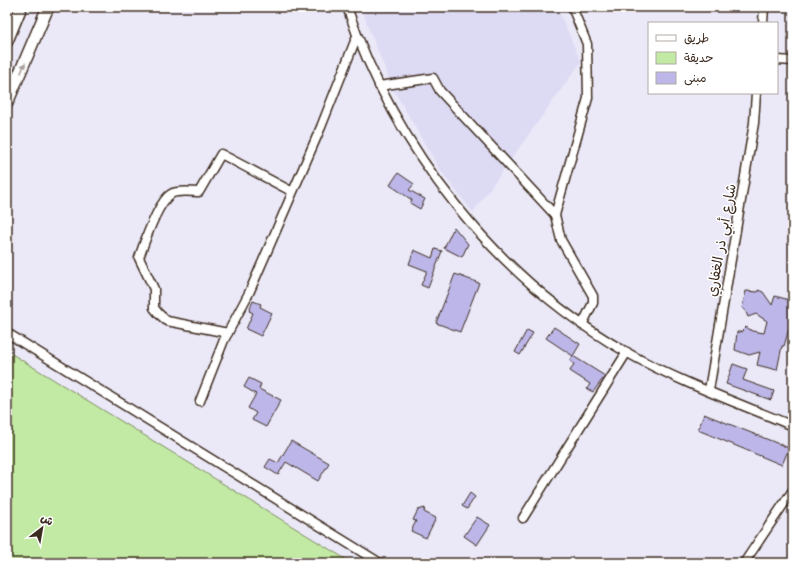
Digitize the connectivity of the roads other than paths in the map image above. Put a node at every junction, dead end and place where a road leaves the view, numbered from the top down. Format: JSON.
{"nodes":[{"id":1,"x":21,"y":7,"type":"edge"},
{"id":2,"x":48,"y":7,"type":"edge"},
{"id":3,"x":347,"y":7,"type":"edge"},
{"id":4,"x":572,"y":7,"type":"edge"},
{"id":5,"x":764,"y":7,"type":"edge"},
{"id":6,"x":763,"y":22,"type":"edge"},
{"id":7,"x":357,"y":36,"type":"junction"},
{"id":8,"x":7,"y":40,"type":"edge"},
{"id":9,"x":778,"y":60,"type":"edge"},
{"id":10,"x":793,"y":61,"type":"edge"},
{"id":11,"x":379,"y":86,"type":"junction"},
{"id":12,"x":756,"y":94,"type":"edge"},
{"id":13,"x":7,"y":103,"type":"edge"},
{"id":14,"x":291,"y":192,"type":"junction"},
{"id":15,"x":555,"y":215,"type":"junction"},
{"id":16,"x":582,"y":325,"type":"junction"},
{"id":17,"x":7,"y":333,"type":"edge"},
{"id":18,"x":228,"y":333,"type":"junction"},
{"id":19,"x":627,"y":352,"type":"junction"},
{"id":20,"x":709,"y":390,"type":"junction"},
{"id":21,"x":200,"y":401,"type":"dead end"},
{"id":22,"x":793,"y":426,"type":"edge"},
{"id":23,"x":793,"y":490,"type":"edge"},
{"id":24,"x":523,"y":518,"type":"dead end"},
{"id":25,"x":380,"y":563,"type":"edge"},
{"id":26,"x":744,"y":563,"type":"edge"}],
"edges":[{"from":1,"to":8,"type":"highway"},
{"from":13,"to":2,"type":"highway","one_way":true},
{"from":3,"to":7,"type":"street"},
{"from":4,"to":15,"type":"street"},
{"from":5,"to":6,"type":"street"},
{"from":7,"to":11,"type":"street"},
{"from":7,"to":14,"type":"street"},
{"from":9,"to":10,"type":"street"},
{"from":11,"to":15,"type":"street"},
{"from":11,"to":16,"type":"street"},
{"from":12,"to":20,"type":"street","name":"شارع أبي ذر الغفاري"},
{"from":14,"to":18,"type":"street"},
{"from":14,"to":18,"type":"street"},
{"from":15,"to":16,"type":"street"},
{"from":16,"to":19,"type":"street"},
{"from":17,"to":25,"type":"street"},
{"from":18,"to":21,"type":"street"},
{"from":19,"to":20,"type":"street"},
{"from":19,"to":24,"type":"street"},
{"from":20,"to":22,"type":"street"},
{"from":23,"to":26,"type":"street"}]}
